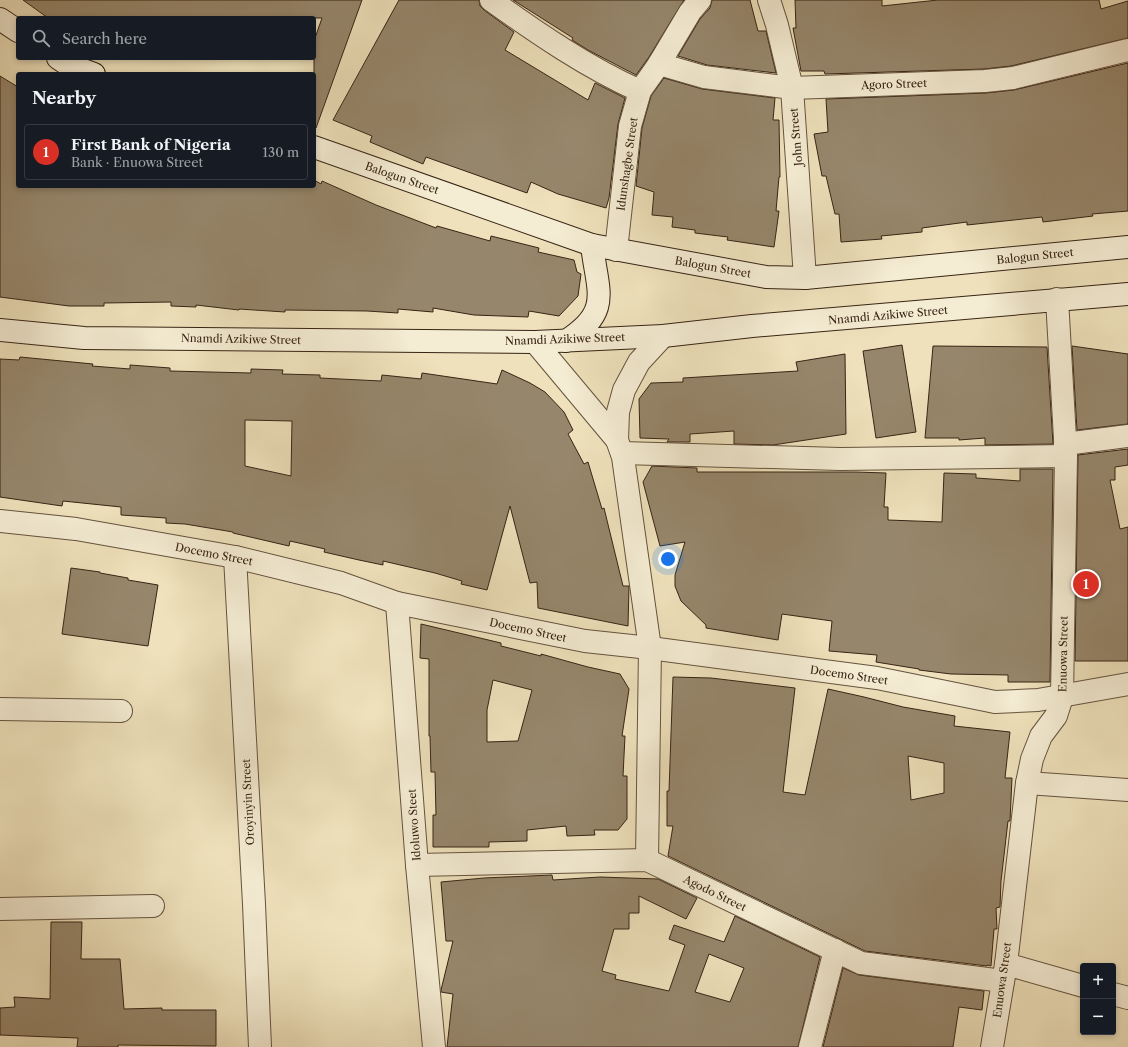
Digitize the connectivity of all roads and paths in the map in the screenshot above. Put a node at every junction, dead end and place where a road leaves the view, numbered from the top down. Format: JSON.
{"nodes":[{"id":1,"x":491,"y":0,"type":"edge"},
{"id":2,"x":700,"y":0,"type":"edge"},
{"id":3,"x":769,"y":0,"type":"edge"},
{"id":4,"x":0,"y":19,"type":"edge"},
{"id":5,"x":16,"y":30,"type":"edge"},
{"id":6,"x":1128,"y":50,"type":"edge"},
{"id":7,"x":61,"y":60,"type":"edge"},
{"id":8,"x":659,"y":64,"type":"junction"},
{"id":9,"x":89,"y":72,"type":"edge"},
{"id":10,"x":792,"y":88,"type":"junction"},
{"id":11,"x":640,"y":91,"type":"junction"},
{"id":12,"x":316,"y":148,"type":"edge"},
{"id":13,"x":592,"y":245,"type":"junction"},
{"id":14,"x":1128,"y":247,"type":"edge"},
{"id":15,"x":616,"y":250,"type":"junction"},
{"id":16,"x":805,"y":278,"type":"junction"},
{"id":17,"x":1128,"y":294,"type":"edge"},
{"id":18,"x":1057,"y":299,"type":"junction"},
{"id":19,"x":0,"y":330,"type":"edge"},
{"id":20,"x":664,"y":336,"type":"junction"},
{"id":21,"x":566,"y":341,"type":"junction"},
{"id":22,"x":535,"y":342,"type":"junction"},
{"id":23,"x":1128,"y":436,"type":"edge"},
{"id":24,"x":619,"y":447,"type":"junction"},
{"id":25,"x":1065,"y":450,"type":"junction"},
{"id":26,"x":0,"y":521,"type":"edge"},
{"id":27,"x":235,"y":556,"type":"junction"},
{"id":28,"x":397,"y":603,"type":"junction"},
{"id":29,"x":650,"y":648,"type":"junction"},
{"id":30,"x":1128,"y":684,"type":"edge"},
{"id":31,"x":1062,"y":697,"type":"junction"},
{"id":32,"x":0,"y":709,"type":"edge"},
{"id":33,"x":120,"y":711,"type":"dead end"},
{"id":34,"x":1027,"y":783,"type":"junction"},
{"id":35,"x":1128,"y":790,"type":"edge"},
{"id":36,"x":647,"y":860,"type":"junction"},
{"id":37,"x":417,"y":865,"type":"junction"},
{"id":38,"x":153,"y":906,"type":"dead end"},
{"id":39,"x":0,"y":909,"type":"edge"},
{"id":40,"x":835,"y":950,"type":"junction"},
{"id":41,"x":1004,"y":972,"type":"junction"},
{"id":42,"x":1080,"y":985,"type":"edge"},
{"id":43,"x":1116,"y":995,"type":"edge"},
{"id":44,"x":1128,"y":998,"type":"edge"},
{"id":45,"x":260,"y":1047,"type":"edge"},
{"id":46,"x":434,"y":1047,"type":"edge"},
{"id":47,"x":810,"y":1047,"type":"edge"},
{"id":48,"x":992,"y":1047,"type":"edge"}],
"edges":[{"from":1,"to":11,"type":"street"},
{"from":2,"to":8,"type":"street","name":"Idunshagbe Street"},
{"from":3,"to":10,"type":"street","name":"John Street"},
{"from":4,"to":5,"type":"street"},
{"from":6,"to":10,"type":"street","name":"Agoro Street"},
{"from":7,"to":9,"type":"street"},
{"from":8,"to":10,"type":"street","name":"Agoro Street"},
{"from":8,"to":11,"type":"street","name":"Idunshagbe Street"},
{"from":10,"to":16,"type":"street","name":"John Street"},
{"from":11,"to":15,"type":"street","name":"Idunshagbe Street"},
{"from":12,"to":13,"type":"street","name":"Balogun Street"},
{"from":13,"to":15,"type":"street","name":"Balogun Street"},
{"from":13,"to":21,"type":"street"},
{"from":14,"to":16,"type":"street","name":"Balogun Street"},
{"from":15,"to":16,"type":"street","name":"Balogun Street"},
{"from":17,"to":18,"type":"street","name":"Nnamdi Azikiwe Street"},
{"from":18,"to":20,"type":"street","name":"Nnamdi Azikiwe Street"},
{"from":18,"to":25,"type":"street","name":"Enuowa Street"},
{"from":19,"to":22,"type":"street","name":"Nnamdi Azikiwe Street"},
{"from":20,"to":21,"type":"street","name":"Nnamdi Azikiwe Street"},
{"from":20,"to":24,"type":"street"},
{"from":21,"to":22,"type":"street","name":"Nnamdi Azikiwe Street"},
{"from":22,"to":24,"type":"street"},
{"from":23,"to":25,"type":"street"},
{"from":24,"to":25,"type":"street"},
{"from":24,"to":29,"type":"street"},
{"from":25,"to":31,"type":"street","name":"Enuowa Street"},
{"from":26,"to":27,"type":"street","name":"Docemo Street"},
{"from":27,"to":28,"type":"street","name":"Docemo Street"},
{"from":27,"to":45,"type":"street","name":"Oroyinyin Street"},
{"from":28,"to":29,"type":"street","name":"Docemo Street"},
{"from":28,"to":37,"type":"street","name":"Idoluwo Steet"},
{"from":29,"to":31,"type":"street","name":"Docemo Street"},
{"from":29,"to":36,"type":"street"},
{"from":30,"to":31,"type":"street","name":"Docemo Street"},
{"from":31,"to":34,"type":"street","name":"Enuowa Street"},
{"from":32,"to":33,"type":"street"},
{"from":34,"to":35,"type":"street"},
{"from":34,"to":41,"type":"street","name":"Enuowa Street"},
{"from":36,"to":37,"type":"street","name":"Agodo Street"},
{"from":36,"to":40,"type":"street","name":"Agodo Street"},
{"from":37,"to":46,"type":"street","name":"Idoluwo Steet"},
{"from":38,"to":39,"type":"street"},
{"from":40,"to":41,"type":"street","name":"Agodo Street"},
{"from":40,"to":47,"type":"street"},
{"from":41,"to":42,"type":"street","name":"Agodo Street"},
{"from":41,"to":48,"type":"street","name":"Enuowa Street"},
{"from":43,"to":44,"type":"street"}]}
